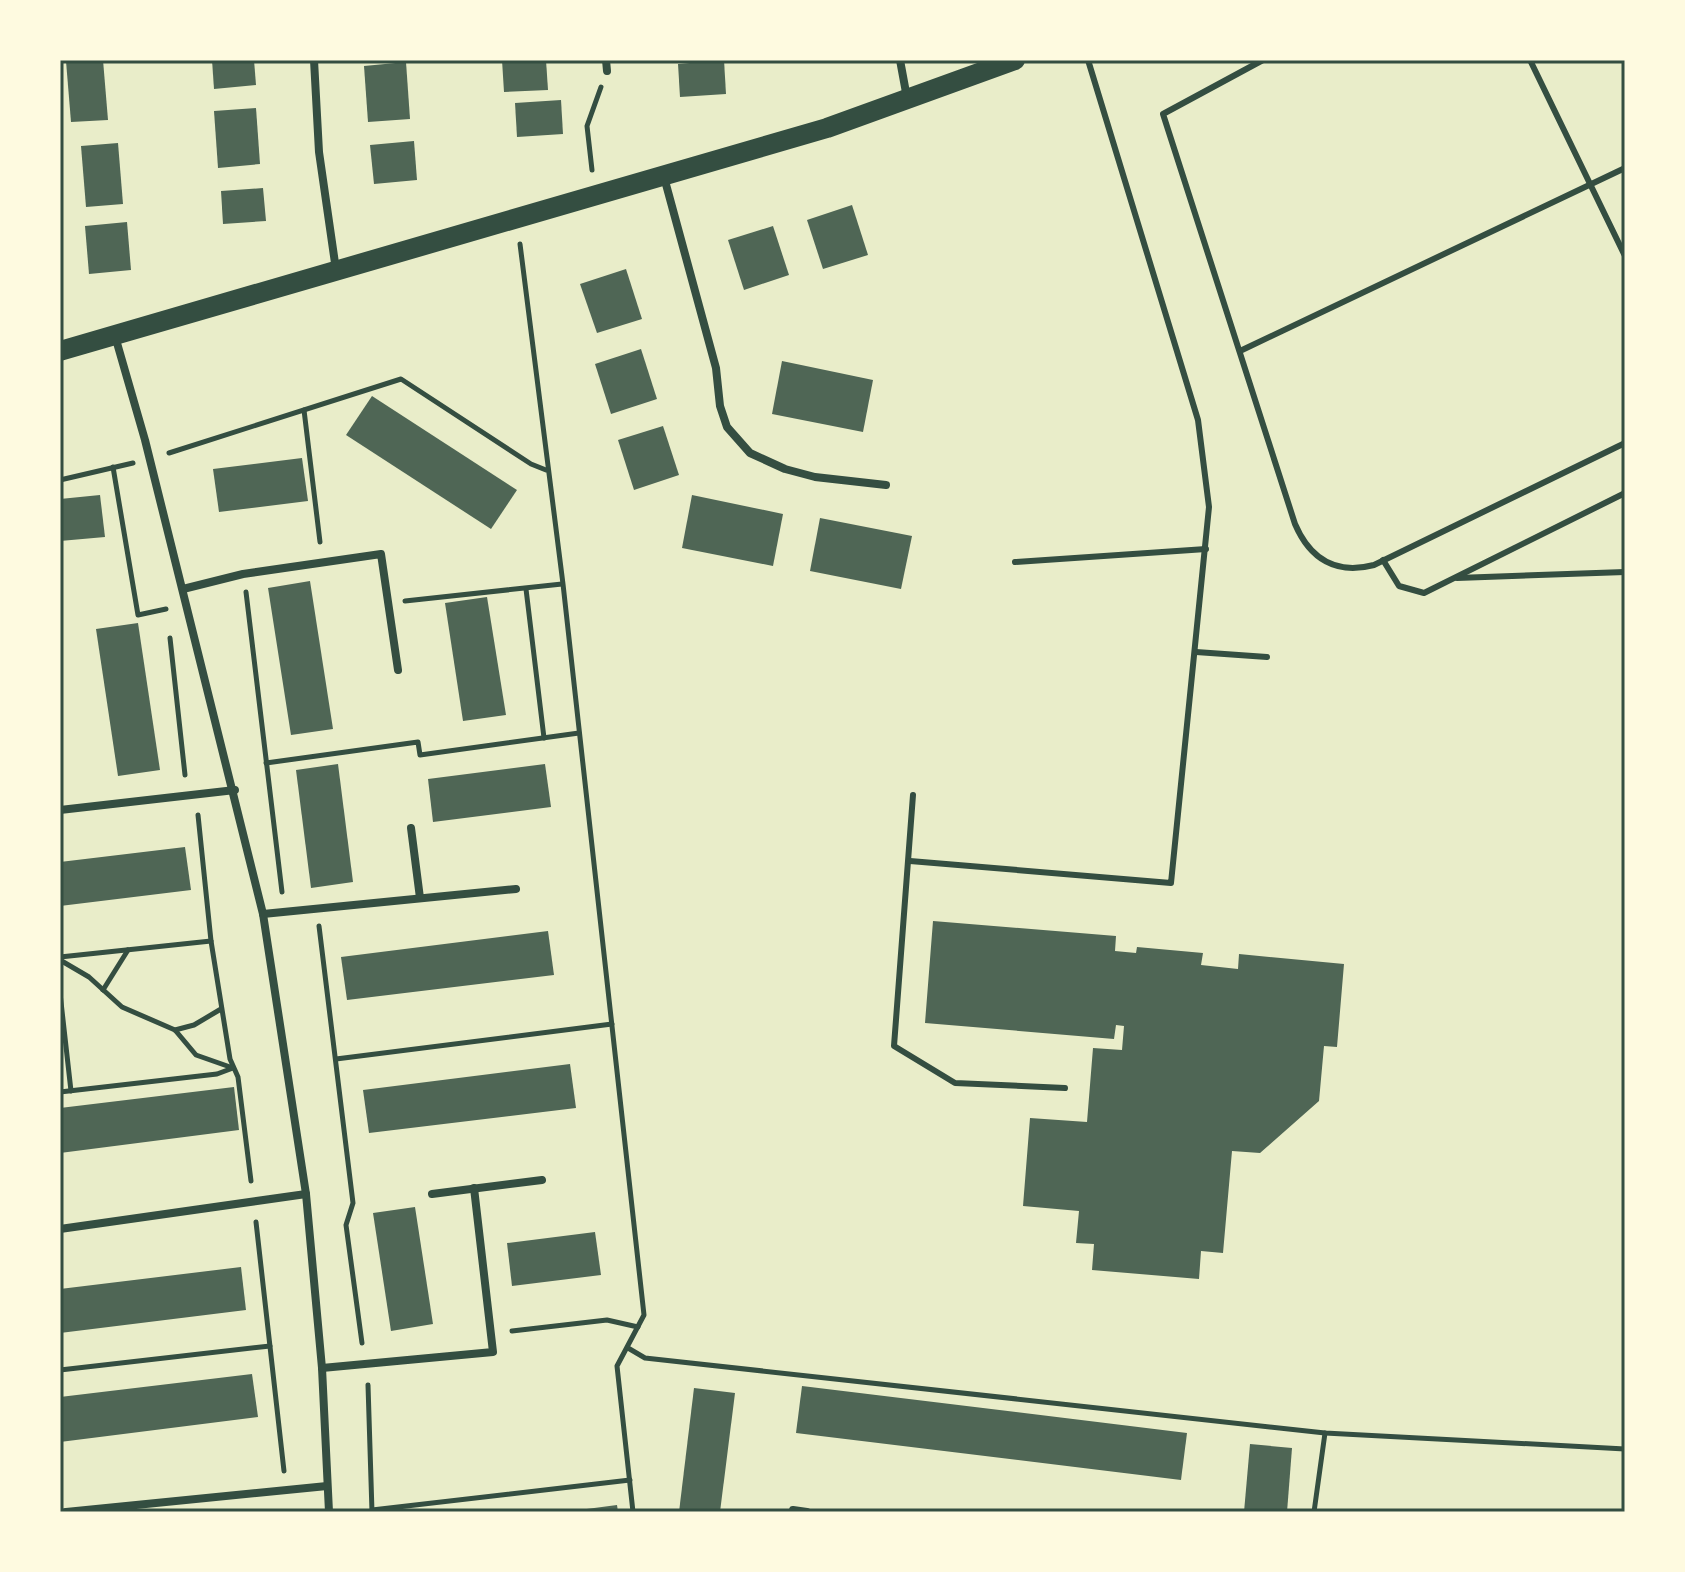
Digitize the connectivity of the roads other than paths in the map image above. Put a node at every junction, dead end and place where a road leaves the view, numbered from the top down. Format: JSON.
{"nodes":[{"id":1,"x":314,"y":60,"type":"edge"},
{"id":2,"x":606,"y":60,"type":"edge"},
{"id":3,"x":900,"y":60,"type":"edge"},
{"id":4,"x":1015,"y":60,"type":"edge"},
{"id":5,"x":1088,"y":60,"type":"edge"},
{"id":6,"x":1263,"y":60,"type":"edge"},
{"id":7,"x":1530,"y":60,"type":"edge"},
{"id":8,"x":607,"y":71,"type":"road end"},
{"id":9,"x":907,"y":99,"type":"junction"},
{"id":10,"x":1625,"y":168,"type":"edge"},
{"id":11,"x":664,"y":176,"type":"junction"},
{"id":12,"x":1590,"y":184,"type":"junction"},
{"id":13,"x":1625,"y":256,"type":"edge"},
{"id":14,"x":336,"y":271,"type":"junction"},
{"id":15,"x":115,"y":335,"type":"junction"},
{"id":16,"x":60,"y":351,"type":"edge"},
{"id":17,"x":1240,"y":351,"type":"junction"},
{"id":18,"x":1625,"y":443,"type":"edge"},
{"id":19,"x":886,"y":485,"type":"dead end"},
{"id":20,"x":1625,"y":493,"type":"edge"},
{"id":21,"x":1206,"y":549,"type":"junction"},
{"id":22,"x":1383,"y":560,"type":"junction"},
{"id":23,"x":1015,"y":562,"type":"dead end"},
{"id":24,"x":1625,"y":572,"type":"edge"},
{"id":25,"x":1454,"y":578,"type":"junction"},
{"id":26,"x":183,"y":589,"type":"junction"},
{"id":27,"x":1196,"y":652,"type":"junction"},
{"id":28,"x":1267,"y":657,"type":"dead end"},
{"id":29,"x":398,"y":670,"type":"dead end"},
{"id":30,"x":235,"y":790,"type":"junction"},
{"id":31,"x":913,"y":795,"type":"dead end"},
{"id":32,"x":60,"y":810,"type":"edge"},
{"id":33,"x":411,"y":828,"type":"dead end"},
{"id":34,"x":910,"y":861,"type":"junction"},
{"id":35,"x":516,"y":889,"type":"dead end"},
{"id":36,"x":420,"y":898,"type":"junction"},
{"id":37,"x":263,"y":914,"type":"junction"},
{"id":38,"x":1065,"y":1088,"type":"dead end"},
{"id":39,"x":542,"y":1180,"type":"dead end"},
{"id":40,"x":474,"y":1188,"type":"junction"},
{"id":41,"x":306,"y":1194,"type":"junction"},
{"id":42,"x":432,"y":1194,"type":"dead end"},
{"id":43,"x":60,"y":1229,"type":"edge"},
{"id":44,"x":322,"y":1368,"type":"junction"},
{"id":45,"x":327,"y":1486,"type":"junction"},
{"id":46,"x":150,"y":1501,"type":"junction"},
{"id":47,"x":793,"y":1510,"type":"edge"},
{"id":48,"x":66,"y":1512,"type":"edge"},
{"id":49,"x":152,"y":1512,"type":"edge"},
{"id":50,"x":329,"y":1512,"type":"edge"},
{"id":51,"x":807,"y":1512,"type":"edge"}],
"edges":[{"from":1,"to":14,"type":"street"},
{"from":2,"to":8,"type":"street"},
{"from":3,"to":9,"type":"street"},
{"from":4,"to":9,"type":"main road"},
{"from":5,"to":21,"type":"lane"},
{"from":6,"to":17,"type":"lane"},
{"from":7,"to":12,"type":"lane"},
{"from":9,"to":11,"type":"main road"},
{"from":10,"to":12,"type":"lane"},
{"from":11,"to":14,"type":"main road"},
{"from":11,"to":19,"type":"street"},
{"from":12,"to":13,"type":"lane"},
{"from":12,"to":17,"type":"lane"},
{"from":14,"to":15,"type":"main road"},
{"from":15,"to":16,"type":"main road"},
{"from":15,"to":26,"type":"street"},
{"from":17,"to":22,"type":"lane"},
{"from":18,"to":22,"type":"lane"},
{"from":20,"to":25,"type":"lane"},
{"from":21,"to":23,"type":"lane"},
{"from":21,"to":27,"type":"lane"},
{"from":22,"to":25,"type":"lane"},
{"from":24,"to":25,"type":"lane"},
{"from":26,"to":29,"type":"street"},
{"from":26,"to":30,"type":"street"},
{"from":27,"to":28,"type":"lane"},
{"from":27,"to":34,"type":"lane"},
{"from":30,"to":32,"type":"street"},
{"from":30,"to":37,"type":"street"},
{"from":31,"to":34,"type":"lane"},
{"from":33,"to":36,"type":"street"},
{"from":34,"to":38,"type":"lane"},
{"from":35,"to":36,"type":"street"},
{"from":36,"to":37,"type":"street"},
{"from":37,"to":41,"type":"street"},
{"from":39,"to":40,"type":"street"},
{"from":40,"to":42,"type":"street"},
{"from":40,"to":44,"type":"street"},
{"from":41,"to":43,"type":"street"},
{"from":41,"to":44,"type":"street"},
{"from":44,"to":45,"type":"street"},
{"from":45,"to":46,"type":"street"},
{"from":45,"to":50,"type":"street"},
{"from":46,"to":48,"type":"street"},
{"from":46,"to":49,"type":"street"},
{"from":47,"to":51,"type":"street"}]}
